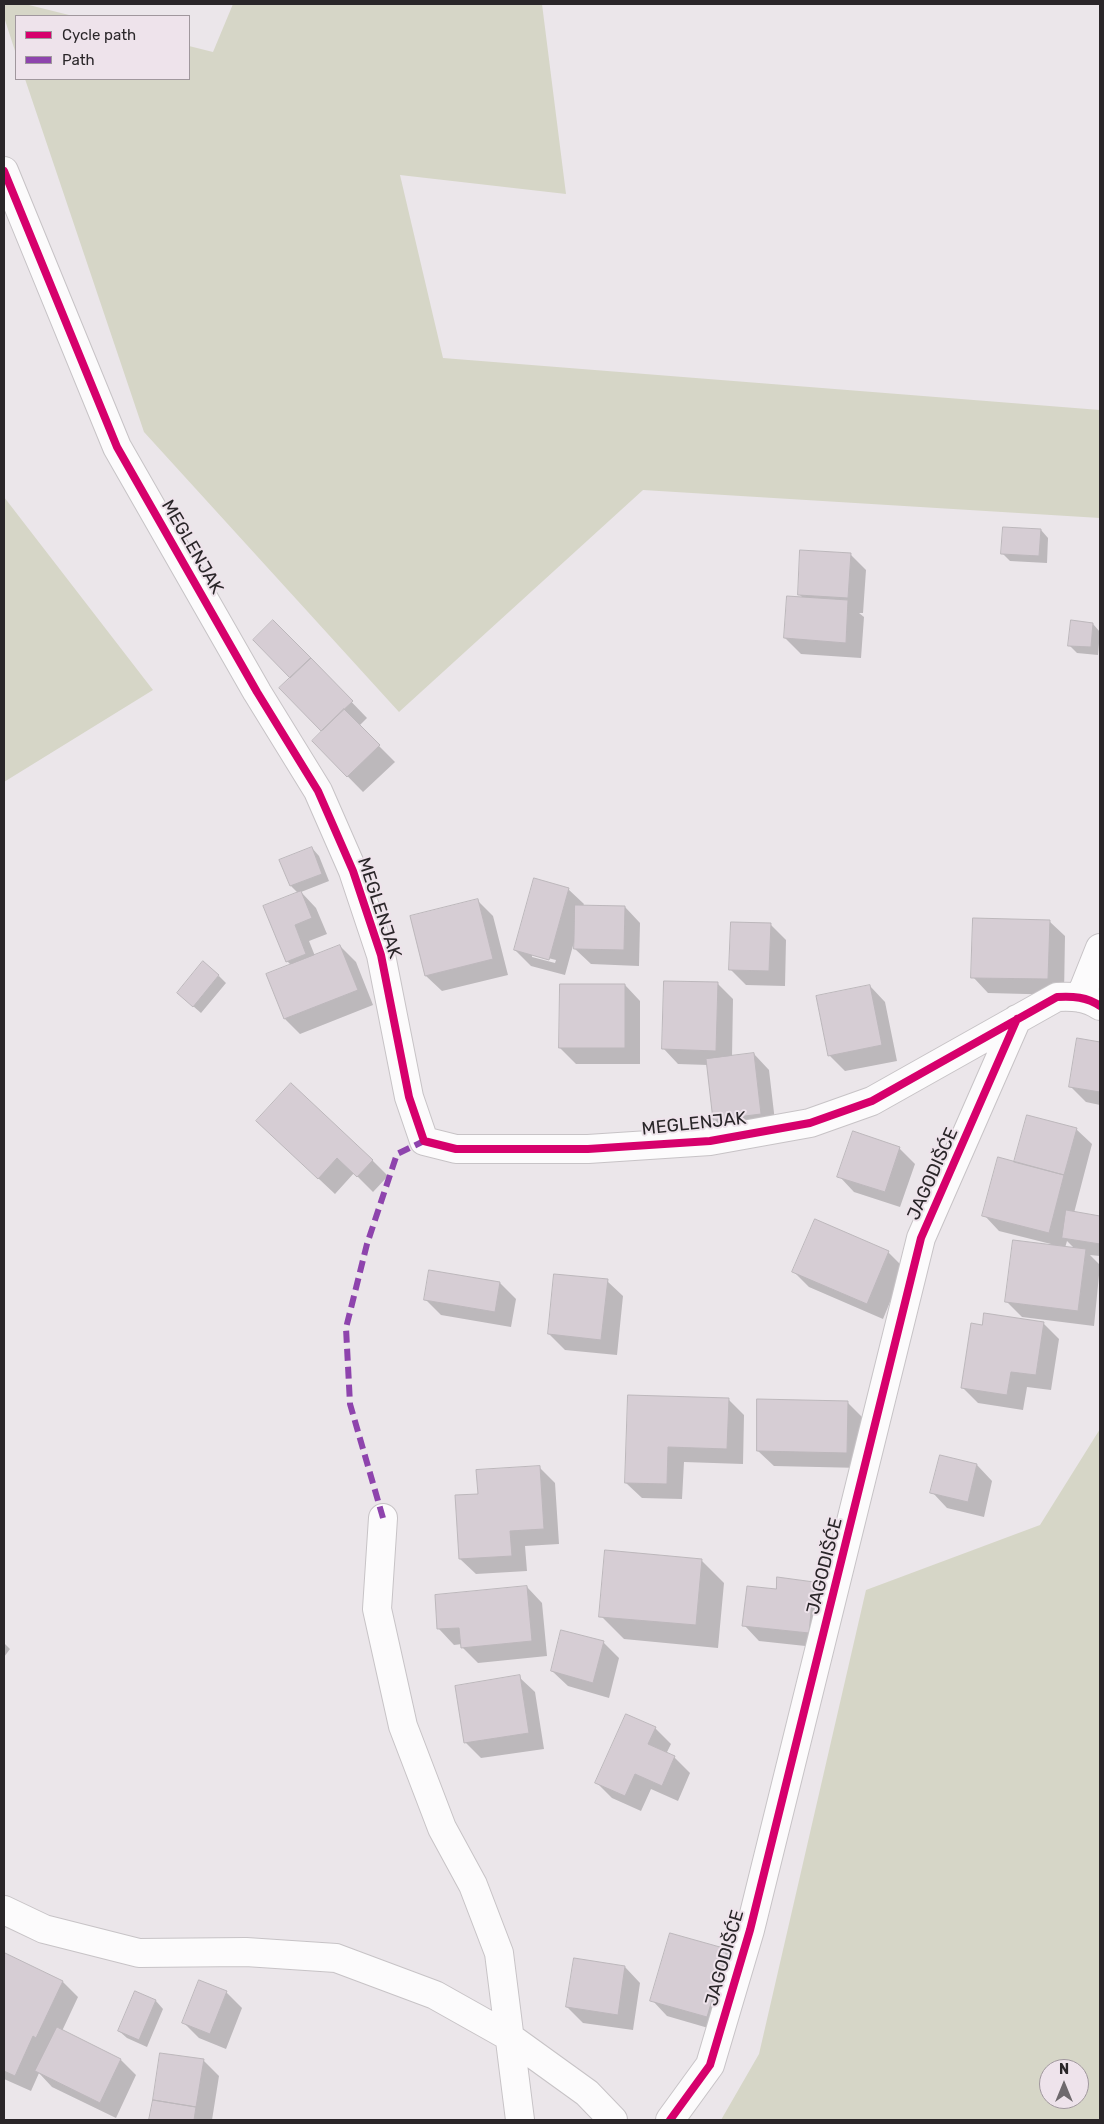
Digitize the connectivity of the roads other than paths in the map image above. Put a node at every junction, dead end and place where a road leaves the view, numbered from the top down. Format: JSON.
{"nodes":[{"id":1,"x":4,"y":171,"type":"edge"},
{"id":2,"x":1100,"y":948,"type":"edge"},
{"id":3,"x":1090,"y":1002,"type":"edge"},
{"id":4,"x":1017,"y":1019,"type":"junction"},
{"id":5,"x":382,"y":1518,"type":"dead end"},
{"id":6,"x":4,"y":1910,"type":"edge"},
{"id":7,"x":508,"y":2036,"type":"junction"},
{"id":8,"x":520,"y":2120,"type":"edge"},
{"id":9,"x":613,"y":2120,"type":"edge"},
{"id":10,"x":670,"y":2120,"type":"edge"}],
"edges":[{"from":1,"to":4,"type":"street","name":"MEGLENJAK"},
{"from":2,"to":3,"type":"street"},
{"from":3,"to":4,"type":"street"},
{"from":4,"to":10,"type":"street","name":"JAGODIŠĆE"},
{"from":5,"to":7,"type":"street"},
{"from":6,"to":7,"type":"street"},
{"from":7,"to":8,"type":"street"},
{"from":7,"to":9,"type":"street"}]}
